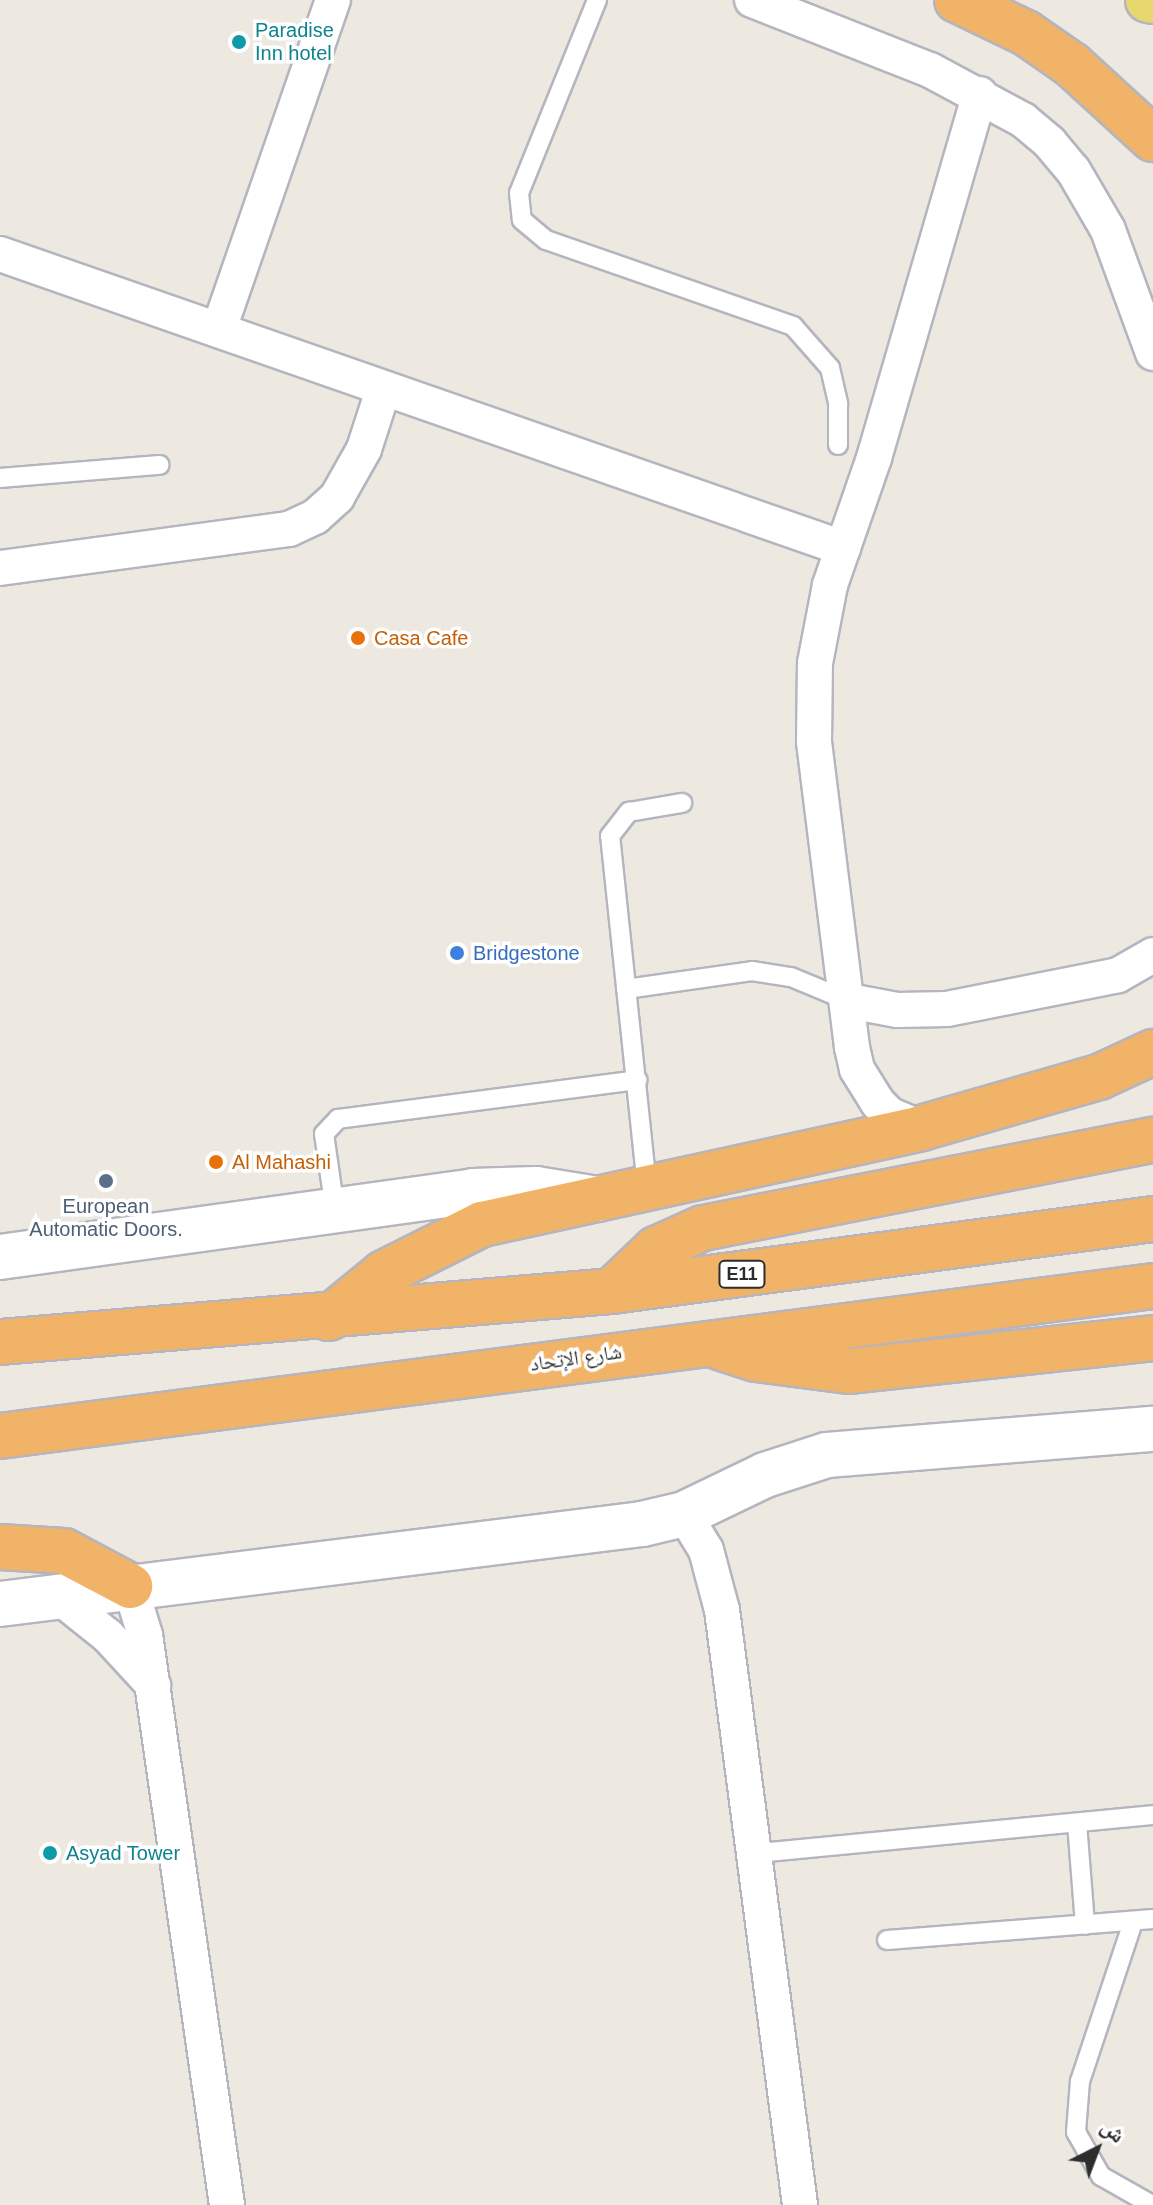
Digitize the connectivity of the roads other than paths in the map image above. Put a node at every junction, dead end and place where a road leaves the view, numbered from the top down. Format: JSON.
{"nodes":[{"id":1,"x":333,"y":0,"type":"edge"},
{"id":2,"x":597,"y":0,"type":"edge"},
{"id":3,"x":752,"y":0,"type":"edge"},
{"id":4,"x":957,"y":0,"type":"edge"},
{"id":5,"x":980,"y":94,"type":"junction"},
{"id":6,"x":1153,"y":139,"type":"edge"},
{"id":7,"x":0,"y":254,"type":"edge"},
{"id":8,"x":219,"y":329,"type":"junction"},
{"id":9,"x":1153,"y":353,"type":"edge"},
{"id":10,"x":383,"y":390,"type":"junction"},
{"id":11,"x":838,"y":445,"type":"dead end"},
{"id":12,"x":159,"y":465,"type":"dead end"},
{"id":13,"x":0,"y":478,"type":"edge"},
{"id":14,"x":843,"y":548,"type":"junction"},
{"id":15,"x":0,"y":568,"type":"edge"},
{"id":16,"x":682,"y":803,"type":"dead end"},
{"id":17,"x":1153,"y":955,"type":"edge"},
{"id":18,"x":626,"y":989,"type":"junction"},
{"id":19,"x":849,"y":1001,"type":"junction"},
{"id":20,"x":1153,"y":1052,"type":"edge"},
{"id":21,"x":637,"y":1080,"type":"junction"},
{"id":22,"x":921,"y":1128,"type":"junction"},
{"id":23,"x":1153,"y":1140,"type":"edge"},
{"id":24,"x":648,"y":1190,"type":"junction"},
{"id":25,"x":599,"y":1199,"type":"junction"},
{"id":26,"x":335,"y":1210,"type":"junction"},
{"id":27,"x":1153,"y":1219,"type":"edge"},
{"id":28,"x":0,"y":1257,"type":"edge"},
{"id":29,"x":1153,"y":1286,"type":"edge"},
{"id":30,"x":612,"y":1291,"type":"junction"},
{"id":31,"x":329,"y":1318,"type":"junction"},
{"id":32,"x":1153,"y":1338,"type":"edge"},
{"id":33,"x":702,"y":1341,"type":"junction"},
{"id":34,"x":0,"y":1342,"type":"edge"},
{"id":35,"x":1153,"y":1429,"type":"edge"},
{"id":36,"x":0,"y":1436,"type":"edge"},
{"id":37,"x":684,"y":1514,"type":"junction"},
{"id":38,"x":0,"y":1547,"type":"edge"},
{"id":39,"x":130,"y":1586,"type":"junction"},
{"id":40,"x":58,"y":1596,"type":"junction"},
{"id":41,"x":0,"y":1604,"type":"edge"},
{"id":42,"x":153,"y":1685,"type":"junction"},
{"id":43,"x":1153,"y":1815,"type":"edge"},
{"id":44,"x":1077,"y":1823,"type":"junction"},
{"id":45,"x":758,"y":1853,"type":"junction"},
{"id":46,"x":1153,"y":1919,"type":"edge"},
{"id":47,"x":1133,"y":1922,"type":"junction"},
{"id":48,"x":1085,"y":1925,"type":"junction"},
{"id":49,"x":887,"y":1940,"type":"dead end"},
{"id":50,"x":227,"y":2205,"type":"edge"},
{"id":51,"x":800,"y":2205,"type":"edge"},
{"id":52,"x":1152,"y":2205,"type":"edge"}],
"edges":[{"from":1,"to":8,"type":"street"},
{"from":2,"to":11,"type":"lane"},
{"from":3,"to":5,"type":"street"},
{"from":4,"to":6,"type":"highway"},
{"from":5,"to":9,"type":"street"},
{"from":5,"to":14,"type":"street"},
{"from":7,"to":8,"type":"street"},
{"from":8,"to":10,"type":"street"},
{"from":10,"to":14,"type":"street"},
{"from":10,"to":15,"type":"street"},
{"from":12,"to":13,"type":"lane"},
{"from":14,"to":19,"type":"street"},
{"from":16,"to":18,"type":"lane"},
{"from":17,"to":19,"type":"street"},
{"from":18,"to":19,"type":"lane"},
{"from":18,"to":21,"type":"lane"},
{"from":19,"to":22,"type":"street"},
{"from":20,"to":22,"type":"highway"},
{"from":21,"to":24,"type":"lane"},
{"from":21,"to":26,"type":"lane"},
{"from":22,"to":24,"type":"highway"},
{"from":23,"to":30,"type":"highway"},
{"from":24,"to":25,"type":"highway"},
{"from":25,"to":26,"type":"main road"},
{"from":25,"to":31,"type":"highway"},
{"from":26,"to":28,"type":"main road"},
{"from":27,"to":30,"type":"highway","number":"E11"},
{"from":29,"to":33,"type":"highway","name":"شارع الإتحاد"},
{"from":30,"to":31,"type":"highway","number":"E11"},
{"from":31,"to":34,"type":"highway","number":"E11"},
{"from":32,"to":33,"type":"highway"},
{"from":33,"to":36,"type":"highway","name":"شارع الإتحاد"},
{"from":35,"to":37,"type":"main road"},
{"from":37,"to":39,"type":"main road"},
{"from":37,"to":45,"type":"street"},
{"from":38,"to":39,"type":"highway"},
{"from":39,"to":40,"type":"main road"},
{"from":39,"to":42,"type":"street"},
{"from":40,"to":41,"type":"main road"},
{"from":40,"to":42,"type":"street"},
{"from":42,"to":50,"type":"street"},
{"from":43,"to":44,"type":"lane"},
{"from":44,"to":45,"type":"lane"},
{"from":44,"to":48,"type":"lane"},
{"from":45,"to":51,"type":"street"},
{"from":46,"to":47,"type":"lane"},
{"from":47,"to":48,"type":"lane"},
{"from":47,"to":52,"type":"lane"},
{"from":48,"to":49,"type":"lane"}]}
